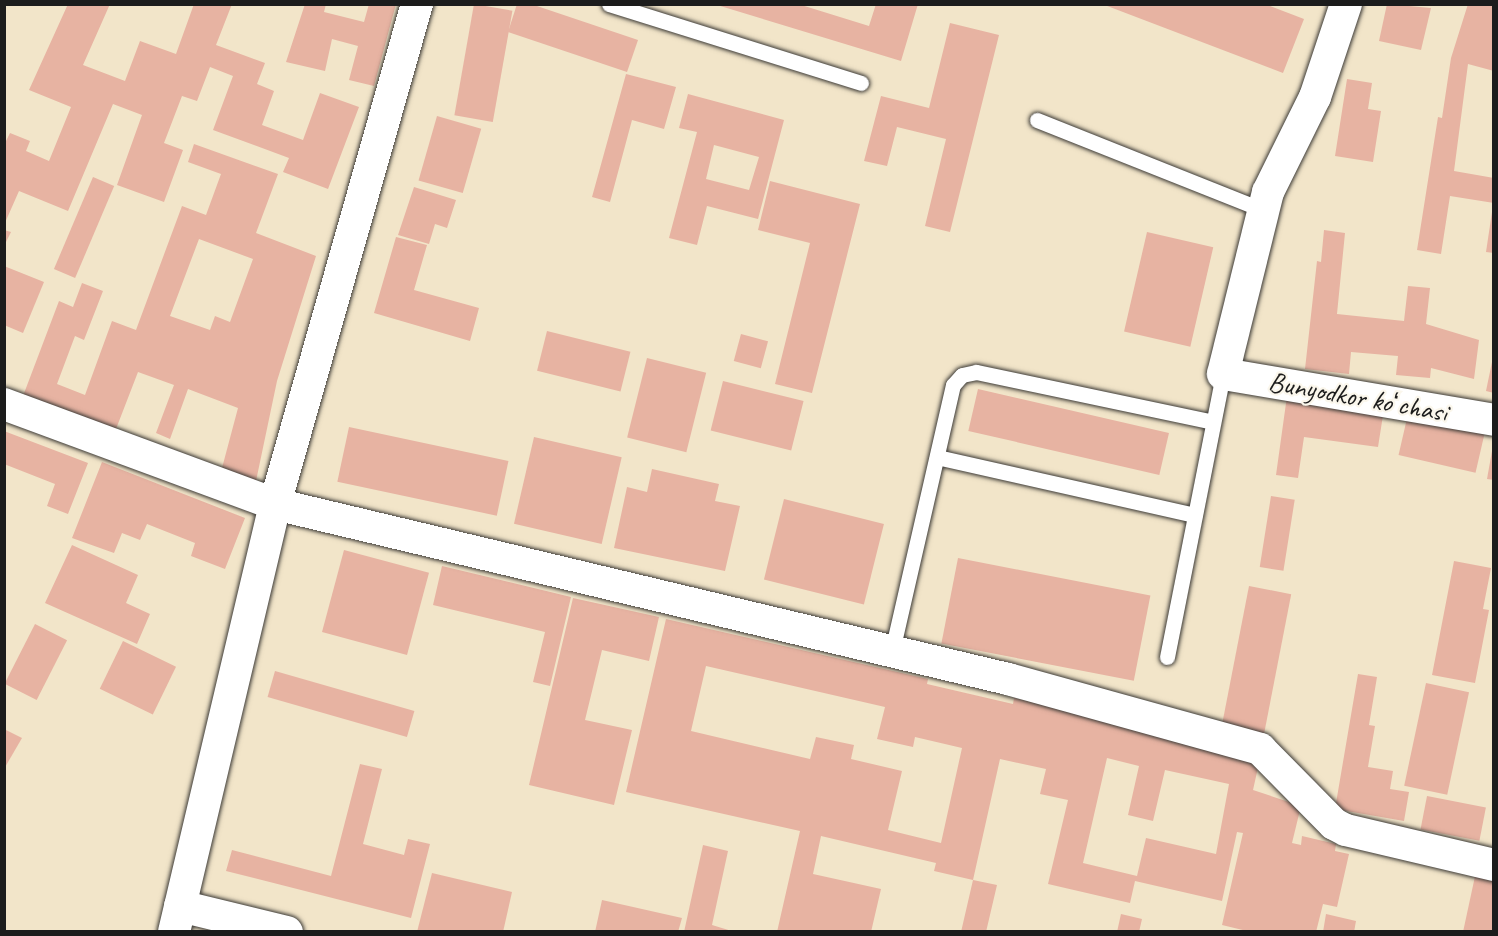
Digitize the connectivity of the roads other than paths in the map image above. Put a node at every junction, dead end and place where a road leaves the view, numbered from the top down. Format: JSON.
{"nodes":[{"id":1,"x":417,"y":4,"type":"edge"},
{"id":2,"x":609,"y":4,"type":"edge"},
{"id":3,"x":1346,"y":4,"type":"edge"},
{"id":4,"x":861,"y":83,"type":"dead end"},
{"id":5,"x":1037,"y":120,"type":"dead end"},
{"id":6,"x":1263,"y":210,"type":"junction"},
{"id":7,"x":1223,"y":374,"type":"junction"},
{"id":8,"x":4,"y":404,"type":"edge"},
{"id":9,"x":1494,"y":420,"type":"edge"},
{"id":10,"x":1213,"y":422,"type":"junction"},
{"id":11,"x":937,"y":457,"type":"junction"},
{"id":12,"x":275,"y":504,"type":"junction"},
{"id":13,"x":1195,"y":515,"type":"junction"},
{"id":14,"x":892,"y":651,"type":"junction"},
{"id":15,"x":1167,"y":657,"type":"dead end"},
{"id":16,"x":1494,"y":865,"type":"edge"},
{"id":17,"x":177,"y":919,"type":"edge"},
{"id":18,"x":287,"y":932,"type":"edge"}],
"edges":[{"from":1,"to":12,"type":"street"},
{"from":2,"to":4,"type":"lane"},
{"from":3,"to":6,"type":"street"},
{"from":5,"to":6,"type":"lane"},
{"from":6,"to":7,"type":"street"},
{"from":7,"to":9,"type":"street","name":"Bunyodkor koʻchasi"},
{"from":7,"to":10,"type":"lane"},
{"from":8,"to":12,"type":"street"},
{"from":10,"to":11,"type":"lane"},
{"from":10,"to":13,"type":"lane"},
{"from":11,"to":13,"type":"lane"},
{"from":11,"to":14,"type":"lane"},
{"from":12,"to":14,"type":"street"},
{"from":12,"to":17,"type":"street"},
{"from":13,"to":15,"type":"lane"},
{"from":14,"to":16,"type":"street"},
{"from":17,"to":18,"type":"street"}]}
